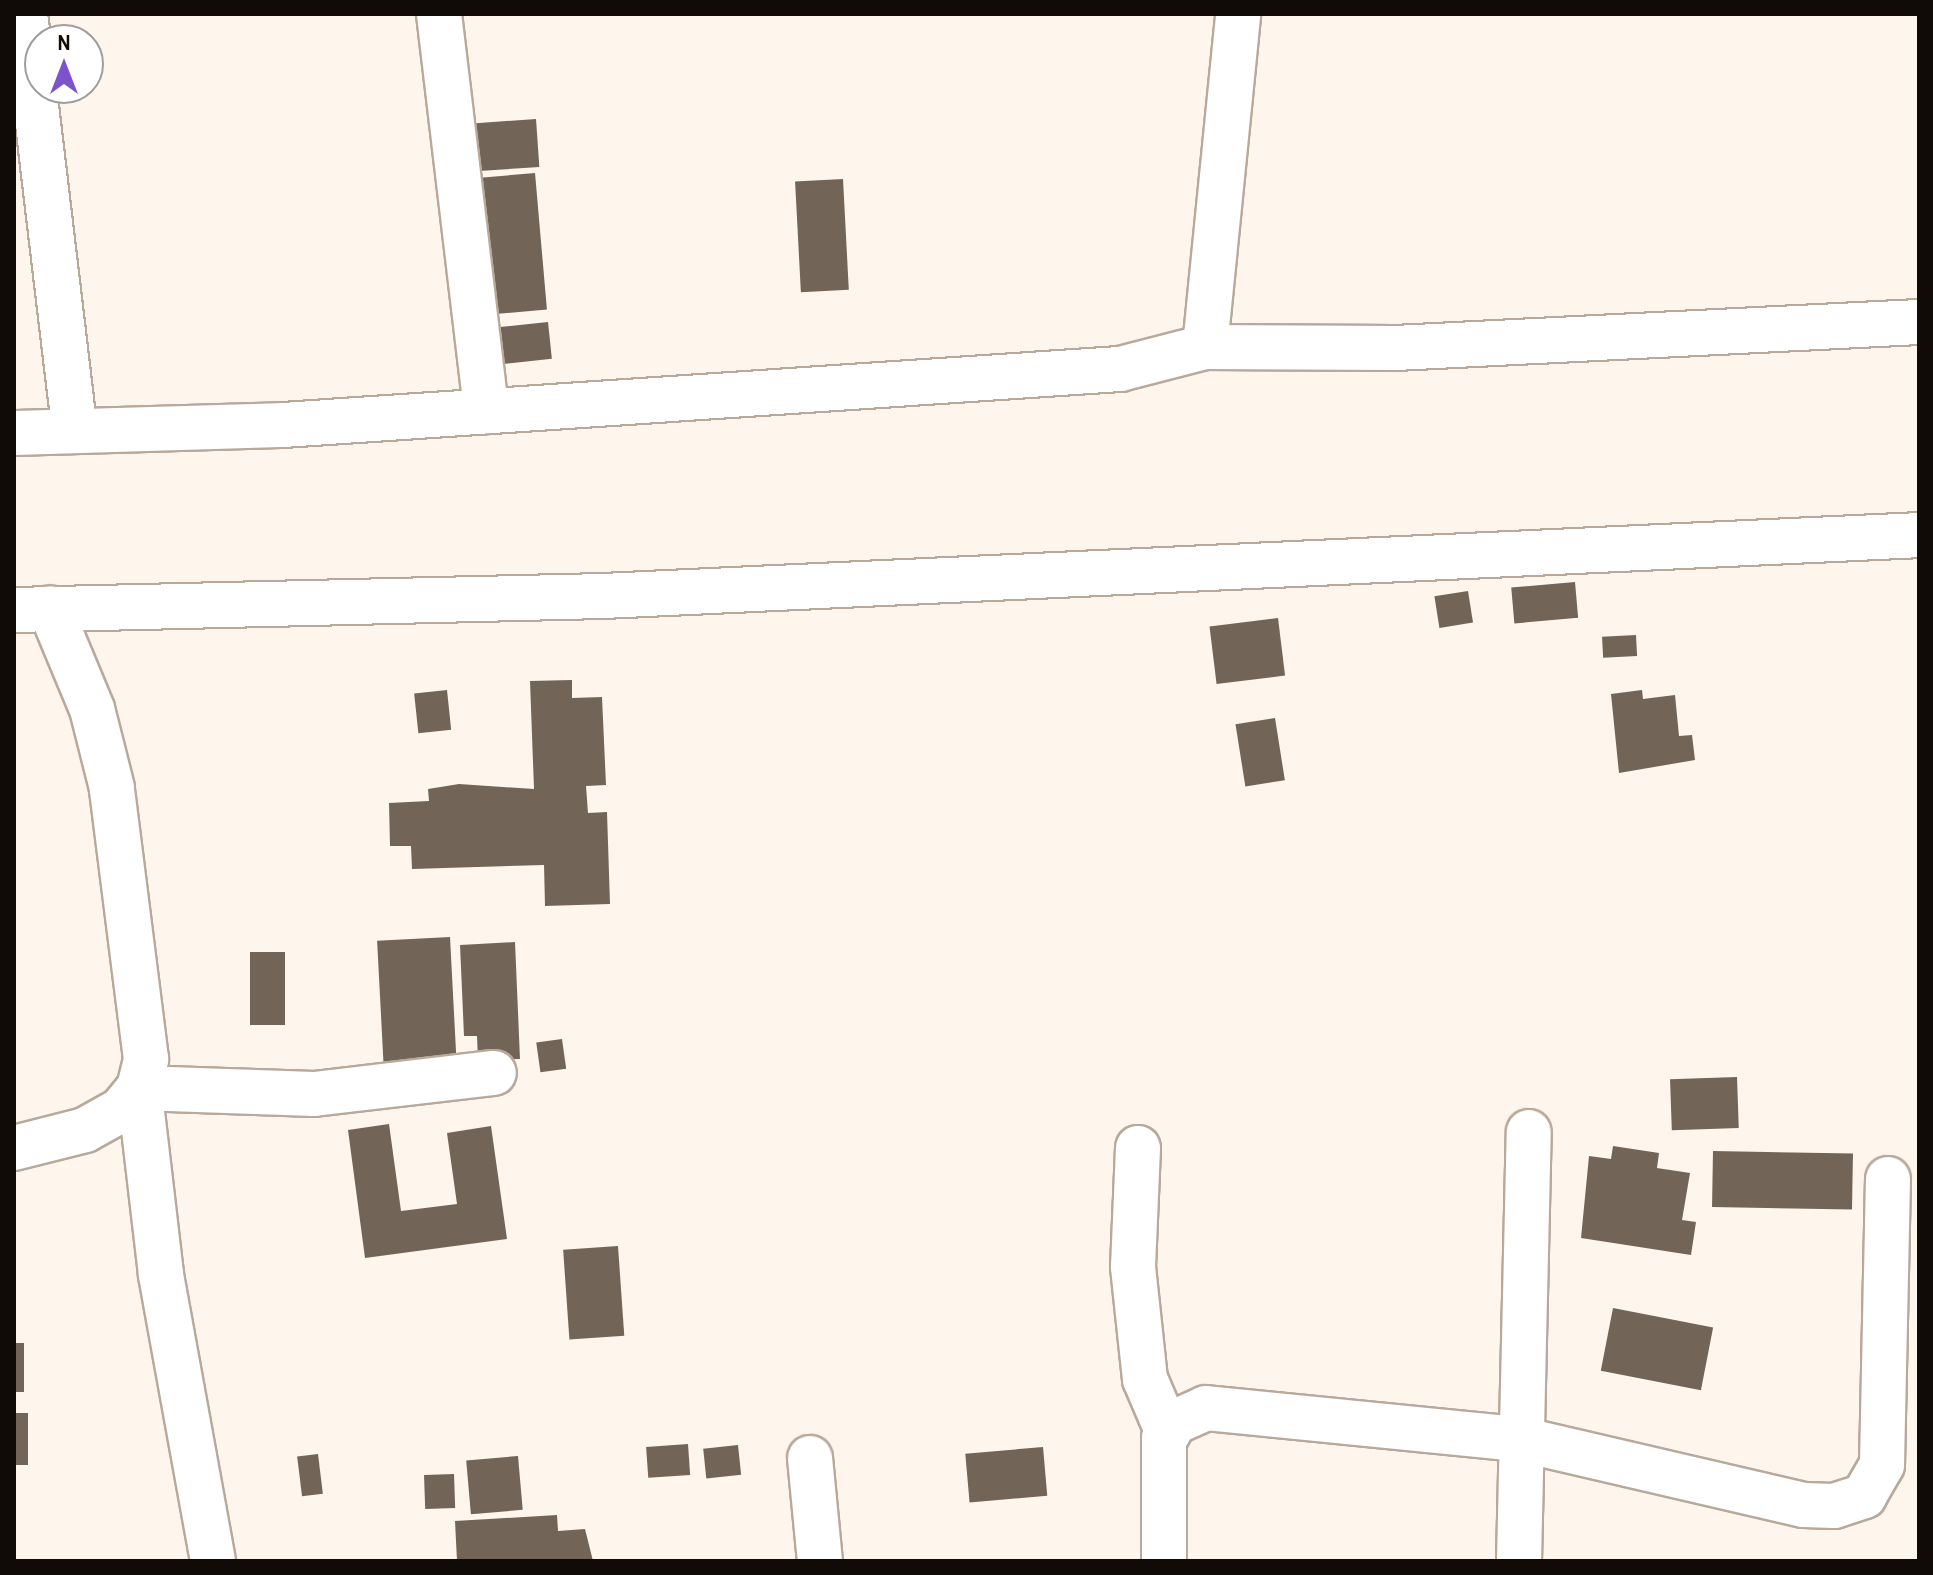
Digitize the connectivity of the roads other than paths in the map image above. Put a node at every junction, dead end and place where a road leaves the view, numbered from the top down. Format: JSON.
{"nodes":[{"id":1,"x":25,"y":14,"type":"edge"},
{"id":2,"x":439,"y":14,"type":"edge"},
{"id":3,"x":1238,"y":14,"type":"edge"},
{"id":4,"x":1919,"y":322,"type":"edge"},
{"id":5,"x":1205,"y":347,"type":"junction"},
{"id":6,"x":486,"y":411,"type":"junction"},
{"id":7,"x":75,"y":431,"type":"junction"},
{"id":8,"x":14,"y":433,"type":"edge"},
{"id":9,"x":1919,"y":535,"type":"edge"},
{"id":10,"x":32,"y":609,"type":"edge"},
{"id":11,"x":494,"y":1073,"type":"dead end"},
{"id":12,"x":139,"y":1088,"type":"junction"},
{"id":13,"x":1529,"y":1132,"type":"dead end"},
{"id":14,"x":14,"y":1148,"type":"edge"},
{"id":15,"x":1138,"y":1148,"type":"dead end"},
{"id":16,"x":1888,"y":1179,"type":"dead end"},
{"id":17,"x":1168,"y":1433,"type":"junction"},
{"id":18,"x":1524,"y":1440,"type":"junction"},
{"id":19,"x":810,"y":1458,"type":"dead end"},
{"id":20,"x":213,"y":1561,"type":"edge"},
{"id":21,"x":820,"y":1561,"type":"edge"},
{"id":22,"x":1164,"y":1561,"type":"edge"},
{"id":23,"x":1519,"y":1561,"type":"edge"}],
"edges":[{"from":1,"to":7,"type":"street"},
{"from":2,"to":6,"type":"street"},
{"from":3,"to":5,"type":"street"},
{"from":4,"to":5,"type":"street"},
{"from":5,"to":6,"type":"street"},
{"from":6,"to":7,"type":"street"},
{"from":7,"to":8,"type":"street"},
{"from":9,"to":10,"type":"street"},
{"from":10,"to":12,"type":"street"},
{"from":11,"to":12,"type":"street"},
{"from":12,"to":14,"type":"street"},
{"from":12,"to":20,"type":"street"},
{"from":13,"to":18,"type":"street"},
{"from":15,"to":17,"type":"street"},
{"from":16,"to":18,"type":"street"},
{"from":17,"to":18,"type":"street"},
{"from":17,"to":22,"type":"street"},
{"from":18,"to":23,"type":"street"},
{"from":19,"to":21,"type":"street"}]}
